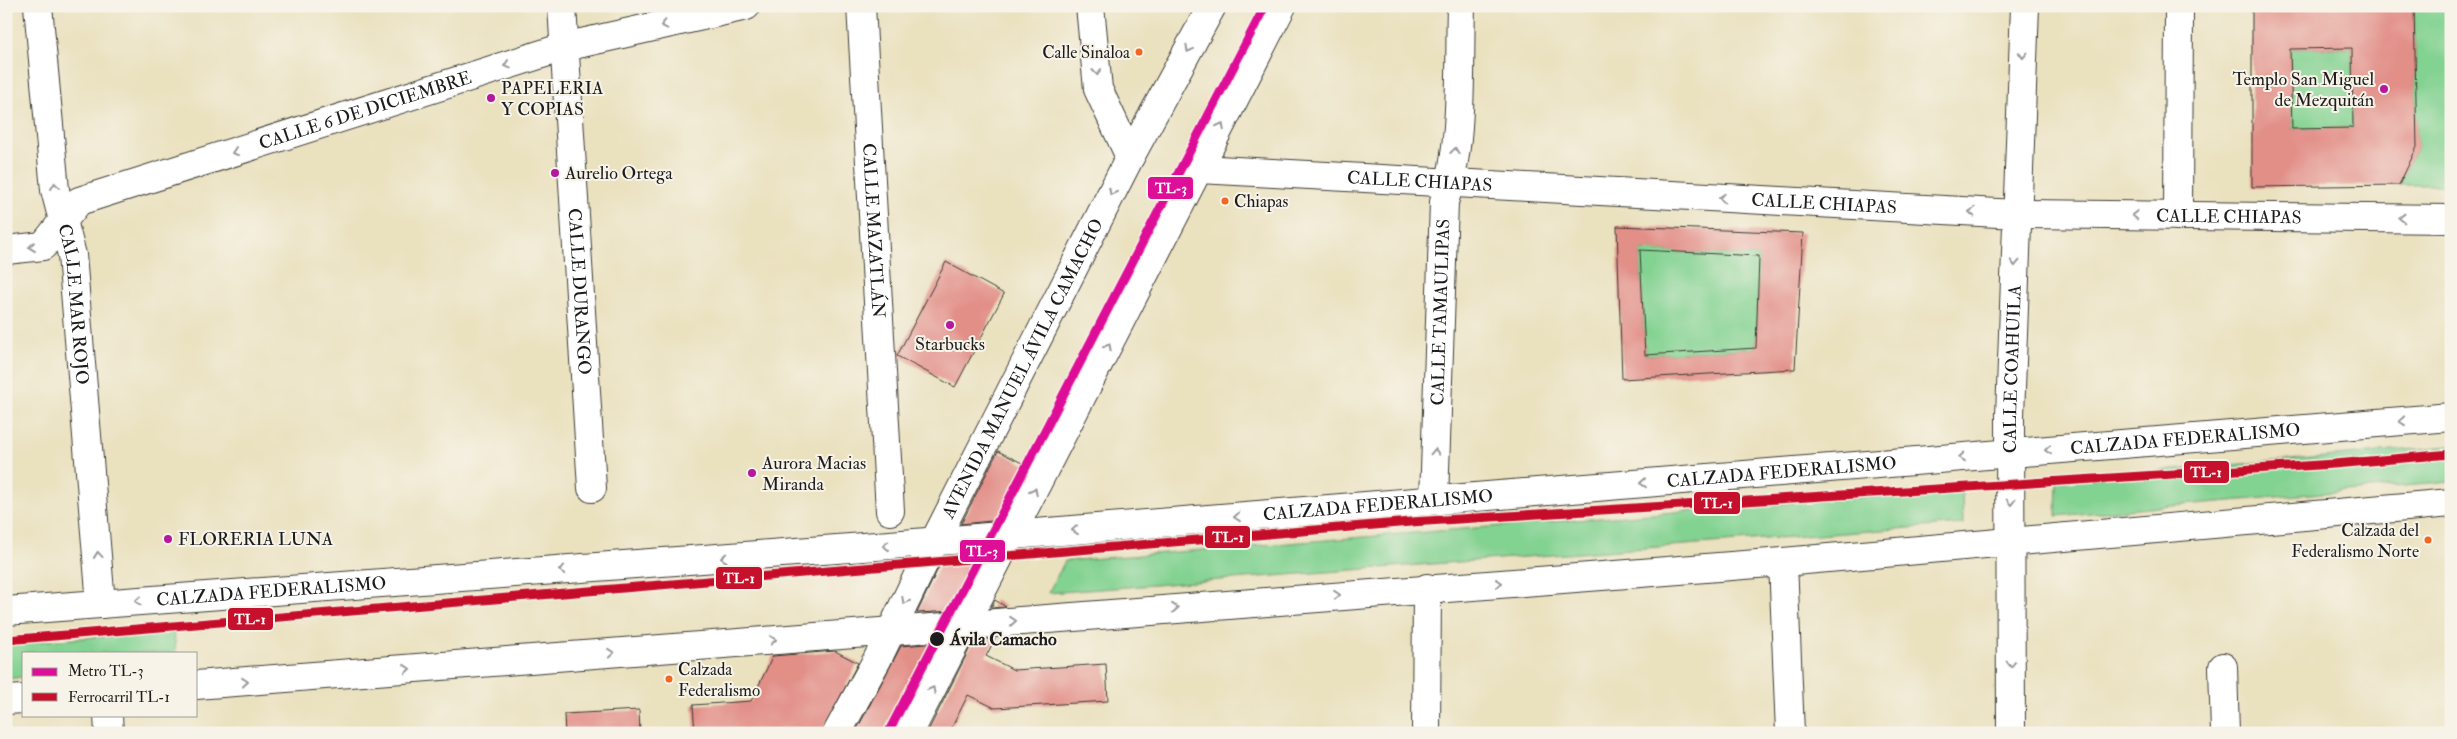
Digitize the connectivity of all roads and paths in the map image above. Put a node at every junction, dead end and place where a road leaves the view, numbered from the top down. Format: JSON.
{"nodes":[{"id":1,"x":38,"y":6,"type":"edge"},
{"id":2,"x":562,"y":6,"type":"edge"},
{"id":3,"x":746,"y":6,"type":"edge"},
{"id":4,"x":861,"y":6,"type":"edge"},
{"id":5,"x":1090,"y":6,"type":"edge"},
{"id":6,"x":1212,"y":6,"type":"edge"},
{"id":7,"x":1282,"y":6,"type":"edge"},
{"id":8,"x":1462,"y":6,"type":"edge"},
{"id":9,"x":2025,"y":6,"type":"edge"},
{"id":10,"x":2179,"y":6,"type":"edge"},
{"id":11,"x":564,"y":47,"type":"junction"},
{"id":12,"x":1130,"y":157,"type":"junction"},
{"id":13,"x":1199,"y":169,"type":"junction"},
{"id":14,"x":1451,"y":183,"type":"junction"},
{"id":15,"x":2016,"y":214,"type":"junction"},
{"id":16,"x":2178,"y":216,"type":"junction"},
{"id":17,"x":2451,"y":219,"type":"edge"},
{"id":18,"x":64,"y":221,"type":"junction"},
{"id":19,"x":6,"y":250,"type":"edge"},
{"id":20,"x":2451,"y":417,"type":"edge"},
{"id":21,"x":2010,"y":453,"type":"junction"},
{"id":22,"x":592,"y":488,"type":"dead end"},
{"id":23,"x":1434,"y":500,"type":"junction"},
{"id":24,"x":2451,"y":503,"type":"edge"},
{"id":25,"x":890,"y":511,"type":"dead end"},
{"id":26,"x":1012,"y":535,"type":"junction"},
{"id":27,"x":2011,"y":541,"type":"junction"},
{"id":28,"x":934,"y":542,"type":"junction"},
{"id":29,"x":1783,"y":562,"type":"junction"},
{"id":30,"x":1427,"y":588,"type":"junction"},
{"id":31,"x":101,"y":604,"type":"junction"},
{"id":32,"x":6,"y":611,"type":"edge"},
{"id":33,"x":965,"y":624,"type":"junction"},
{"id":34,"x":890,"y":630,"type":"junction"},
{"id":35,"x":2223,"y":667,"type":"dead end"},
{"id":36,"x":198,"y":685,"type":"edge"},
{"id":37,"x":22,"y":699,"type":"edge"},
{"id":38,"x":6,"y":700,"type":"edge"},
{"id":39,"x":108,"y":716,"type":"edge"},
{"id":40,"x":109,"y":733,"type":"edge"},
{"id":41,"x":837,"y":733,"type":"edge"},
{"id":42,"x":909,"y":733,"type":"edge"},
{"id":43,"x":1426,"y":733,"type":"edge"},
{"id":44,"x":1790,"y":733,"type":"edge"},
{"id":45,"x":2011,"y":733,"type":"edge"},
{"id":46,"x":2225,"y":733,"type":"edge"}],
"edges":[{"from":18,"to":1,"type":"main road","name":"CALLE MAR ROJO","one_way":true},
{"from":2,"to":11,"type":"main road","name":"CALLE DURANGO"},
{"from":3,"to":11,"type":"main road","name":"CALLE 6 DE DICIEMBRE","one_way":true},
{"from":4,"to":25,"type":"main road","name":"CALLE MAZATLÁN"},
{"from":5,"to":12,"type":"main road","one_way":true},
{"from":6,"to":12,"type":"main road","name":"AVENIDA MANUEL ÁVILA CAMACHO","one_way":true},
{"from":13,"to":7,"type":"main road","one_way":true},
{"from":14,"to":8,"type":"main road","name":"CALLE TAMAULIPAS","one_way":true},
{"from":9,"to":15,"type":"main road","name":"CALLE COAHUILA","one_way":true},
{"from":10,"to":16,"type":"main road"},
{"from":11,"to":18,"type":"main road","name":"CALLE 6 DE DICIEMBRE","one_way":true},
{"from":11,"to":22,"type":"main road","name":"CALLE DURANGO"},
{"from":12,"to":28,"type":"main road","name":"AVENIDA MANUEL ÁVILA CAMACHO","one_way":true},
{"from":13,"to":14,"type":"main road","name":"CALLE CHIAPAS"},
{"from":26,"to":13,"type":"main road","one_way":true},
{"from":15,"to":14,"type":"main road","name":"CALLE CHIAPAS","one_way":true},
{"from":23,"to":14,"type":"main road","name":"CALLE TAMAULIPAS","one_way":true},
{"from":16,"to":15,"type":"main road","name":"CALLE CHIAPAS","one_way":true},
{"from":15,"to":21,"type":"main road","name":"CALLE COAHUILA","one_way":true},
{"from":17,"to":16,"type":"main road","name":"CALLE CHIAPAS","one_way":true},
{"from":18,"to":19,"type":"main road","name":"CALLE 6 DE DICIEMBRE","one_way":true},
{"from":31,"to":18,"type":"main road","name":"CALLE MAR ROJO","one_way":true},
{"from":20,"to":21,"type":"main road","name":"CALZADA FEDERALISMO","one_way":true},
{"from":21,"to":23,"type":"main road","name":"CALZADA FEDERALISMO","one_way":true},
{"from":21,"to":27,"type":"main road","name":"CALLE COAHUILA","one_way":true},
{"from":23,"to":26,"type":"main road","name":"CALZADA FEDERALISMO","one_way":true},
{"from":24,"to":27,"type":"main road"},
{"from":26,"to":28,"type":"main road","name":"CALZADA FEDERALISMO"},
{"from":26,"to":33,"type":"main road"},
{"from":27,"to":29,"type":"main road"},
{"from":27,"to":45,"type":"main road","name":"CALLE COAHUILA","one_way":true},
{"from":28,"to":31,"type":"main road","name":"CALZADA FEDERALISMO","one_way":true},
{"from":28,"to":34,"type":"main road","name":"AVENIDA MANUEL ÁVILA CAMACHO","one_way":true},
{"from":30,"to":29,"type":"main road","one_way":true},
{"from":29,"to":44,"type":"main road"},
{"from":33,"to":30,"type":"main road","one_way":true},
{"from":30,"to":43,"type":"main road"},
{"from":31,"to":32,"type":"main road","name":"CALZADA FEDERALISMO"},
{"from":33,"to":34,"type":"main road"},
{"from":42,"to":33,"type":"main road","one_way":true},
{"from":36,"to":34,"type":"main road","one_way":true},
{"from":34,"to":41,"type":"main road","name":"AVENIDA MANUEL ÁVILA CAMACHO"},
{"from":35,"to":46,"type":"main road"},
{"from":37,"to":38,"type":"main road"},
{"from":39,"to":40,"type":"main road"}]}
